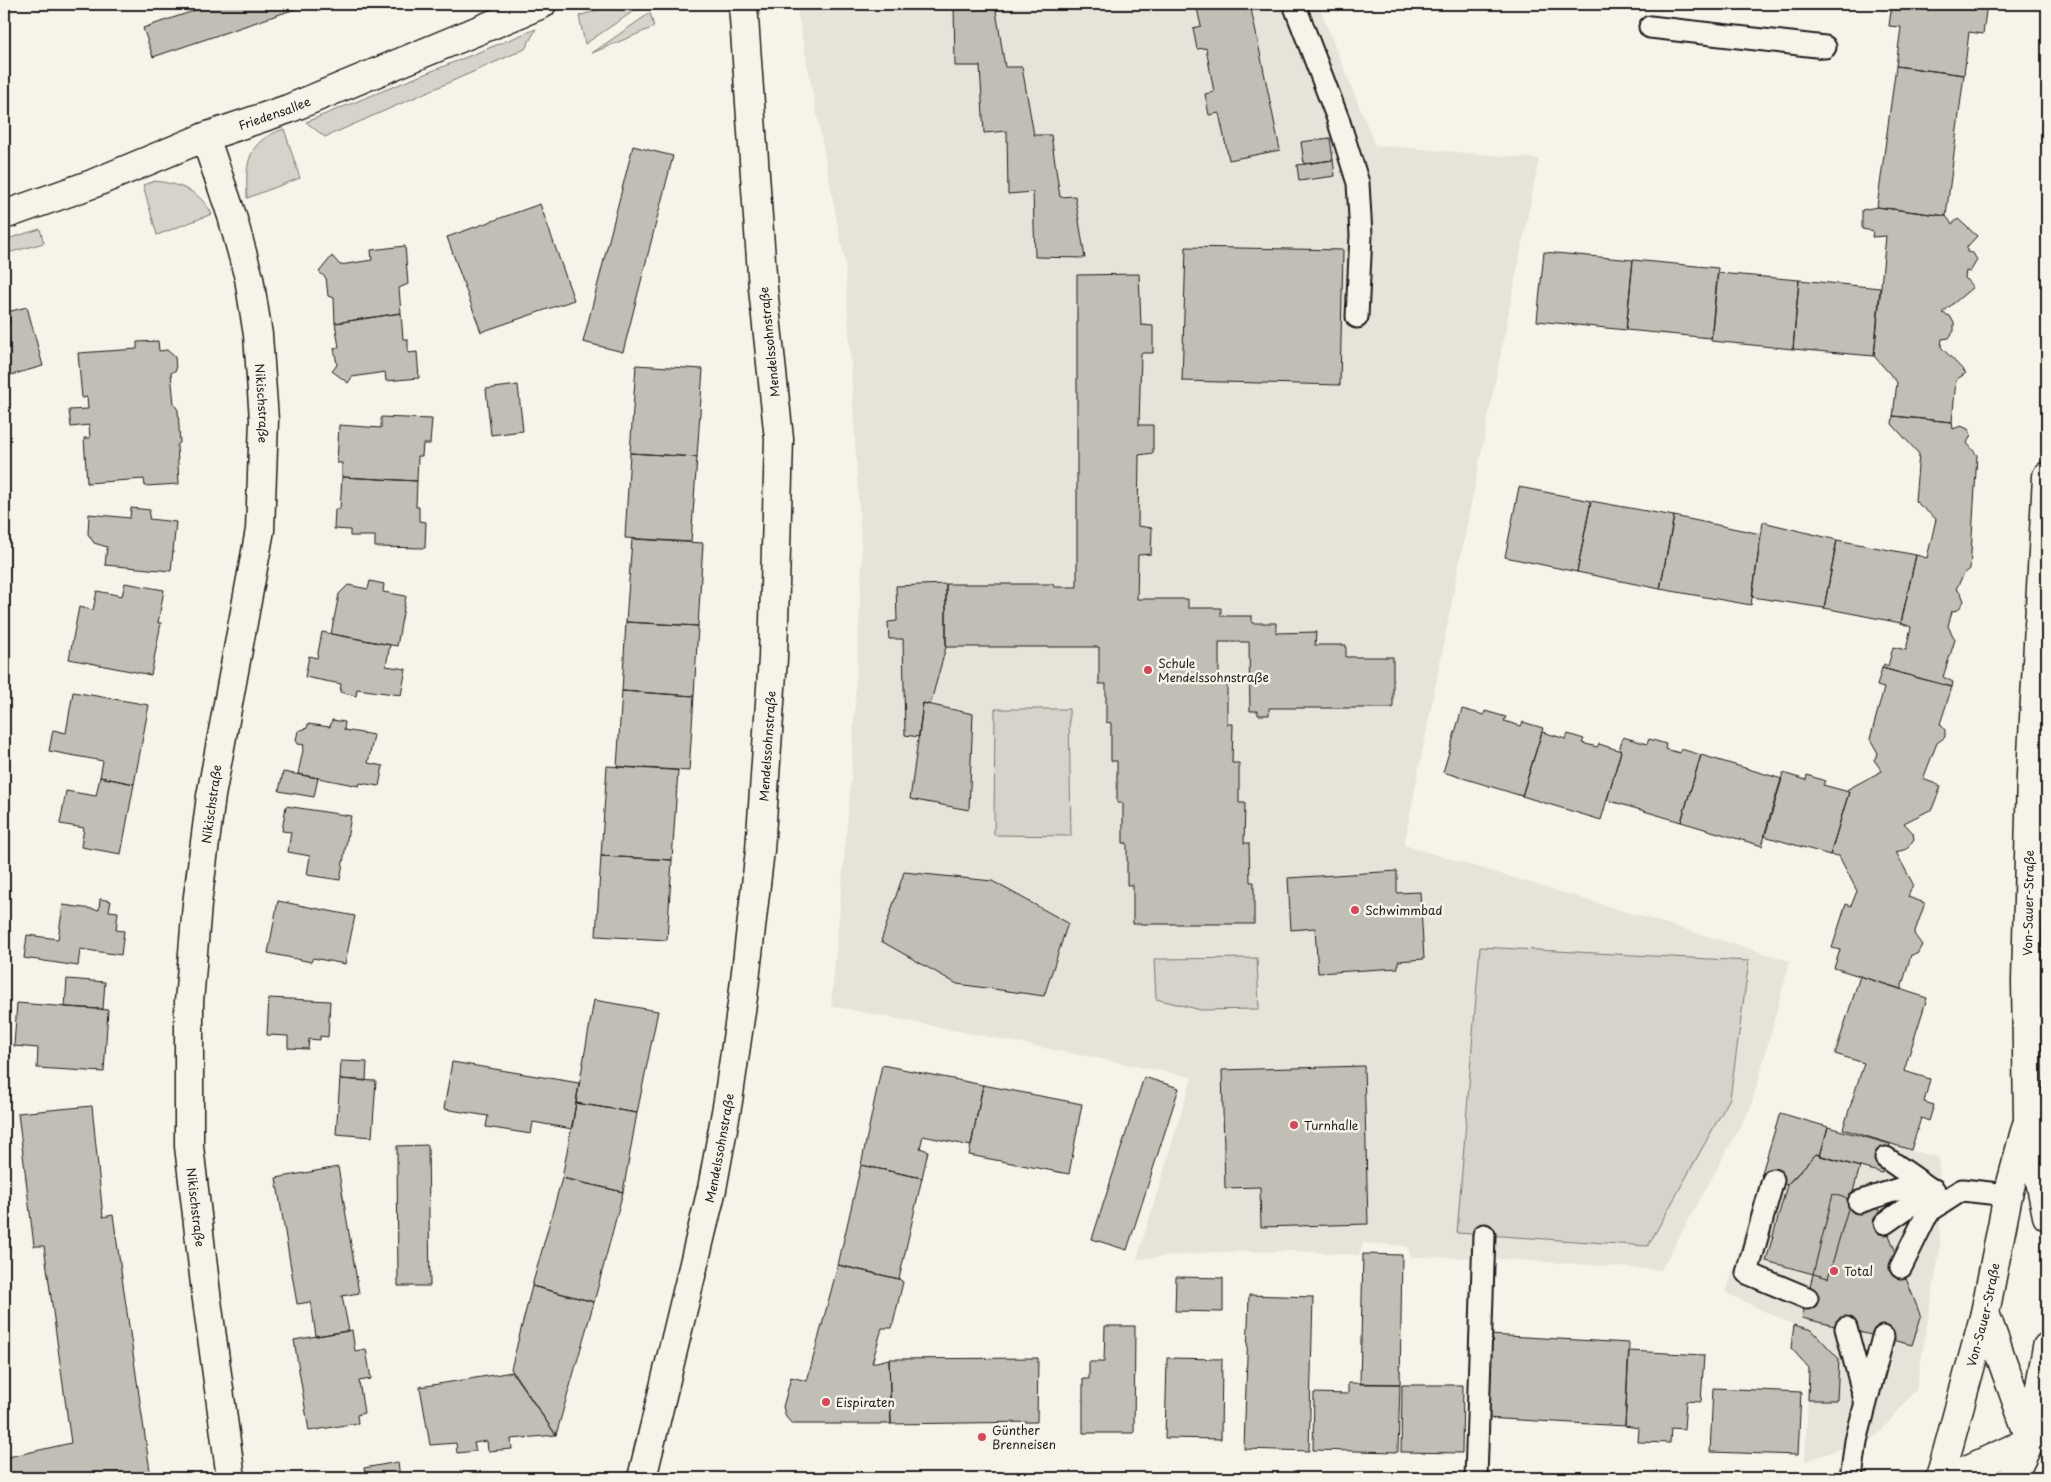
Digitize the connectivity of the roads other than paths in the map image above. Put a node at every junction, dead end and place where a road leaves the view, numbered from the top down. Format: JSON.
{"nodes":[{"id":1,"x":542,"y":4,"type":"edge"},
{"id":2,"x":743,"y":4,"type":"edge"},
{"id":3,"x":1294,"y":4,"type":"edge"},
{"id":4,"x":1650,"y":27,"type":"dead end"},
{"id":5,"x":1825,"y":47,"type":"dead end"},
{"id":6,"x":205,"y":137,"type":"junction"},
{"id":7,"x":4,"y":215,"type":"edge"},
{"id":8,"x":1356,"y":317,"type":"dead end"},
{"id":9,"x":2047,"y":476,"type":"edge"},
{"id":10,"x":2028,"y":1120,"type":"junction"},
{"id":11,"x":1886,"y":1158,"type":"dead end"},
{"id":12,"x":1773,"y":1180,"type":"dead end"},
{"id":13,"x":1932,"y":1190,"type":"junction"},
{"id":14,"x":1962,"y":1190,"type":"junction"},
{"id":15,"x":2008,"y":1195,"type":"junction"},
{"id":16,"x":1859,"y":1202,"type":"dead end"},
{"id":17,"x":2047,"y":1216,"type":"edge"},
{"id":18,"x":1885,"y":1223,"type":"dead end"},
{"id":19,"x":1484,"y":1235,"type":"dead end"},
{"id":20,"x":1901,"y":1266,"type":"dead end"},
{"id":21,"x":1807,"y":1298,"type":"dead end"},
{"id":22,"x":1986,"y":1313,"type":"junction"},
{"id":23,"x":1852,"y":1330,"type":"dead end"},
{"id":24,"x":1883,"y":1337,"type":"dead end"},
{"id":25,"x":2047,"y":1347,"type":"edge"},
{"id":26,"x":1866,"y":1402,"type":"junction"},
{"id":27,"x":2039,"y":1437,"type":"edge"},
{"id":28,"x":231,"y":1478,"type":"edge"},
{"id":29,"x":642,"y":1478,"type":"edge"},
{"id":30,"x":1476,"y":1478,"type":"edge"},
{"id":31,"x":1851,"y":1478,"type":"edge"},
{"id":32,"x":1940,"y":1478,"type":"edge"},
{"id":33,"x":1949,"y":1478,"type":"edge"},
{"id":34,"x":2012,"y":1478,"type":"edge"}],
"edges":[{"from":1,"to":6,"type":"street","name":"Friedensallee"},
{"from":2,"to":29,"type":"street","name":"Mendelssohnstraße"},
{"from":3,"to":8,"type":"lane"},
{"from":4,"to":5,"type":"lane"},
{"from":6,"to":7,"type":"street","name":"Friedensallee"},
{"from":6,"to":28,"type":"street","name":"Nikischstraße"},
{"from":9,"to":10,"type":"street","name":"Von-Sauer-Straße"},
{"from":10,"to":15,"type":"street","name":"Von-Sauer-Straße"},
{"from":10,"to":17,"type":"street","name":"Von-Sauer-Straße"},
{"from":11,"to":13,"type":"lane"},
{"from":12,"to":21,"type":"lane"},
{"from":13,"to":14,"type":"lane"},
{"from":13,"to":16,"type":"lane"},
{"from":13,"to":18,"type":"lane"},
{"from":14,"to":15,"type":"lane"},
{"from":14,"to":20,"type":"lane"},
{"from":15,"to":22,"type":"street","name":"Von-Sauer-Straße"},
{"from":19,"to":30,"type":"lane"},
{"from":22,"to":27,"type":"street"},
{"from":22,"to":32,"type":"street","name":"Von-Sauer-Straße"},
{"from":23,"to":26,"type":"lane"},
{"from":24,"to":26,"type":"lane"},
{"from":25,"to":27,"type":"street"},
{"from":26,"to":31,"type":"lane"},
{"from":27,"to":33,"type":"street"},
{"from":27,"to":34,"type":"street"}]}
